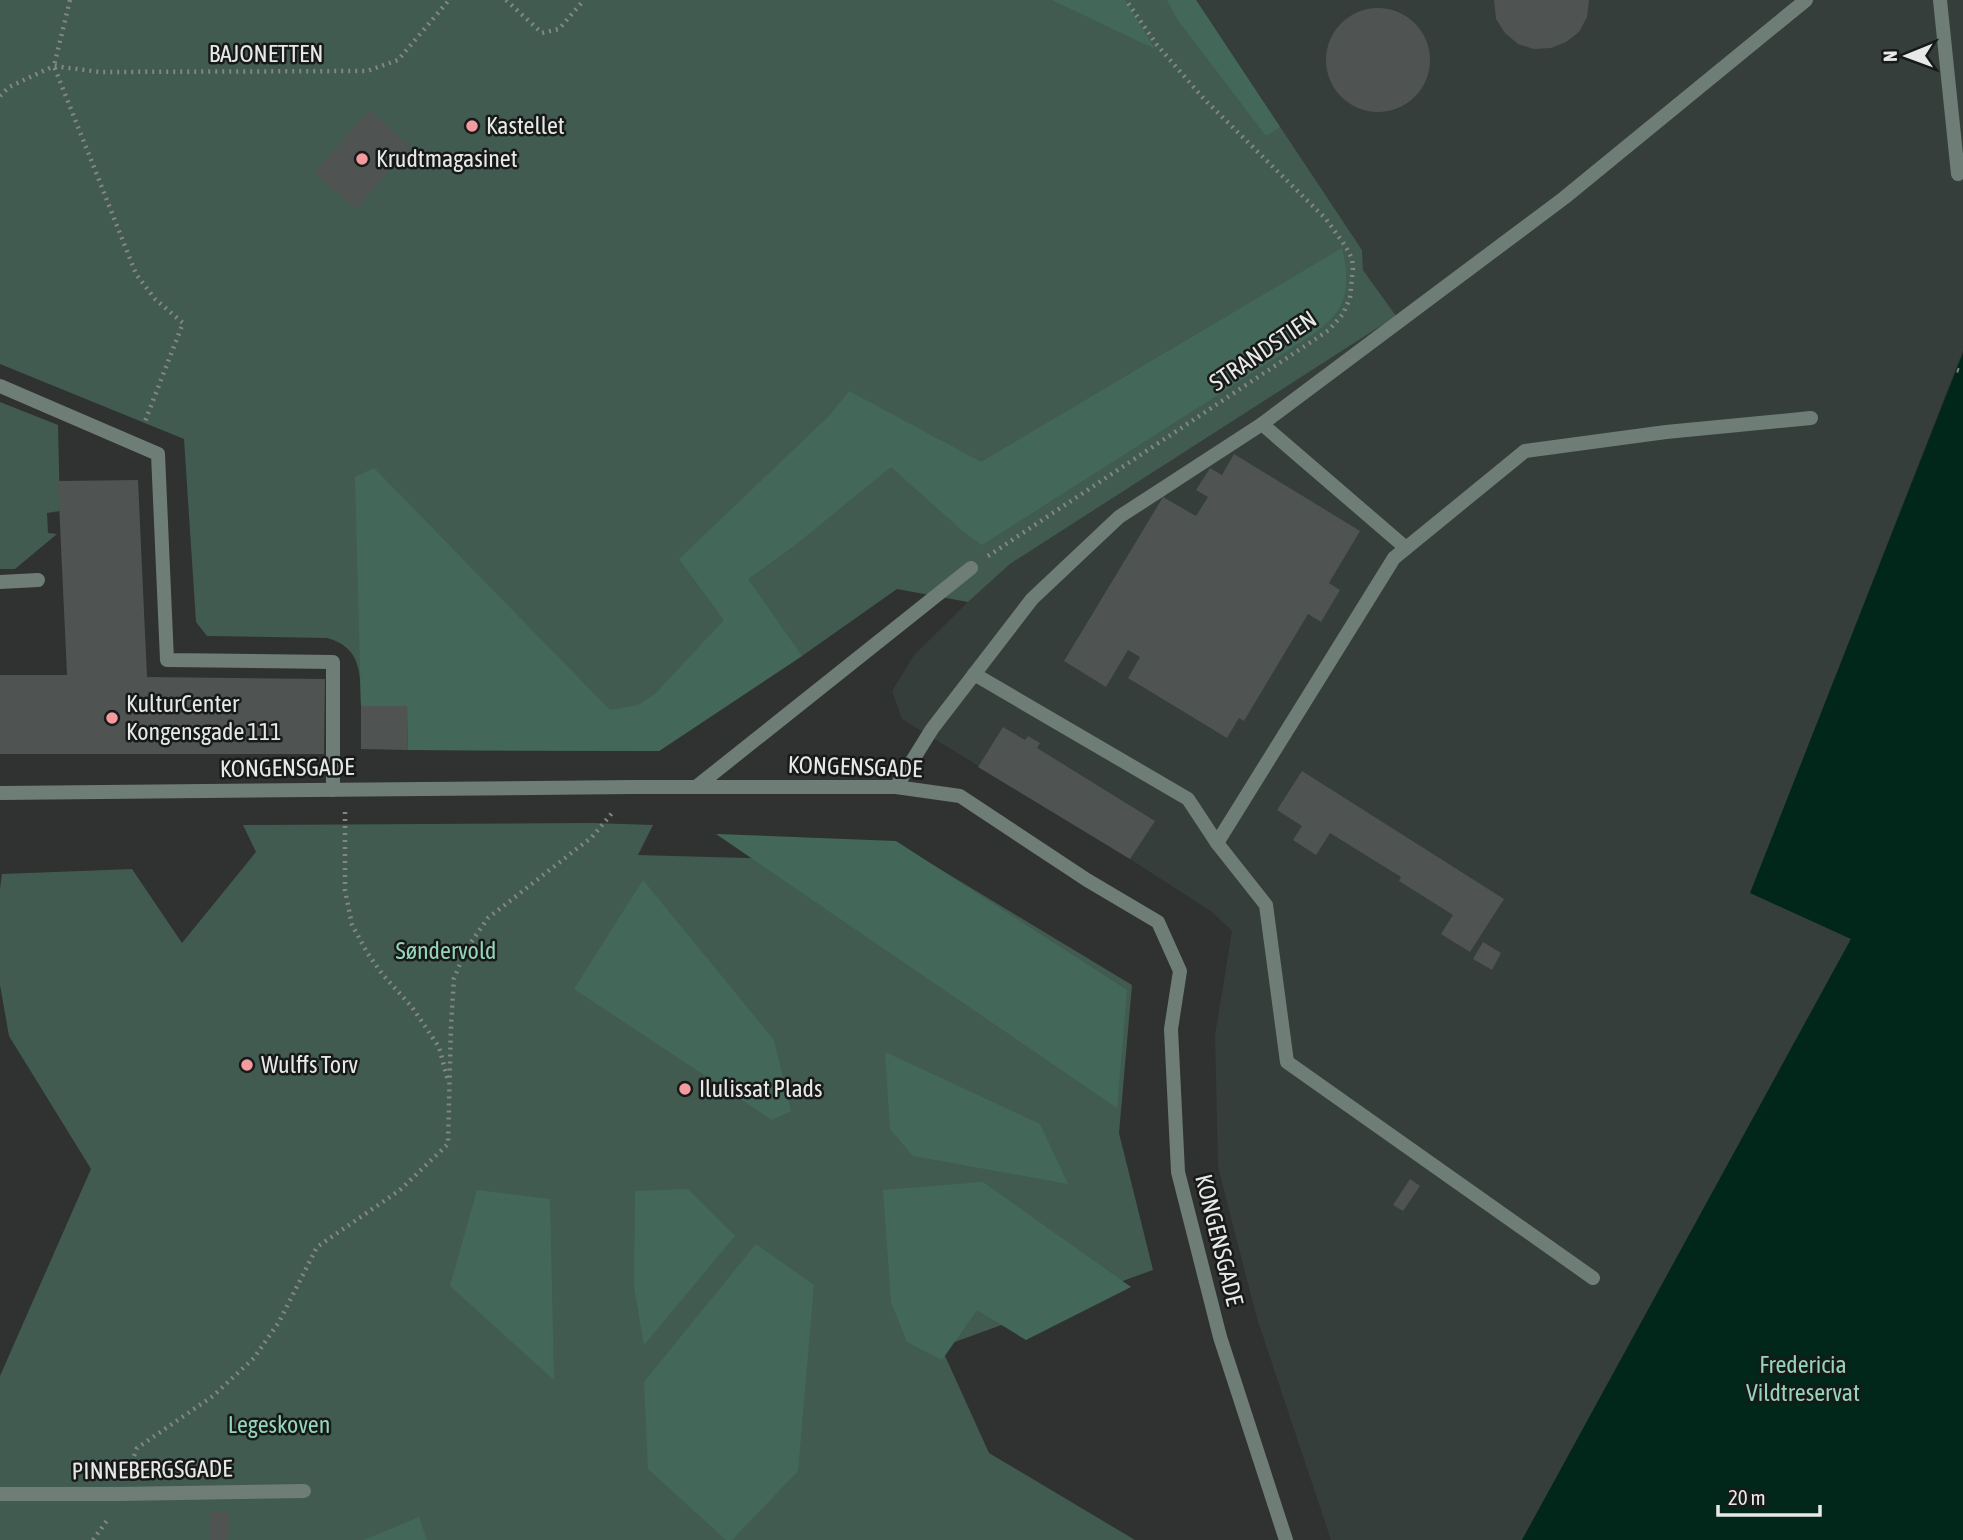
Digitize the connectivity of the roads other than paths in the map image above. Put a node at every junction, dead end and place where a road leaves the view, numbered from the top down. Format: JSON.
{"nodes":[{"id":1,"x":1806,"y":0,"type":"edge"},
{"id":2,"x":1940,"y":0,"type":"edge"},
{"id":3,"x":1958,"y":174,"type":"dead end"},
{"id":4,"x":0,"y":386,"type":"edge"},
{"id":5,"x":1811,"y":418,"type":"dead end"},
{"id":6,"x":1262,"y":424,"type":"junction"},
{"id":7,"x":1406,"y":548,"type":"junction"},
{"id":8,"x":971,"y":568,"type":"road end"},
{"id":9,"x":38,"y":580,"type":"dead end"},
{"id":10,"x":0,"y":582,"type":"edge"},
{"id":11,"x":974,"y":674,"type":"junction"},
{"id":12,"x":696,"y":787,"type":"junction"},
{"id":13,"x":896,"y":787,"type":"junction"},
{"id":14,"x":339,"y":790,"type":"junction"},
{"id":15,"x":0,"y":793,"type":"edge"},
{"id":16,"x":1217,"y":843,"type":"junction"},
{"id":17,"x":1593,"y":1279,"type":"dead end"},
{"id":18,"x":304,"y":1491,"type":"dead end"},
{"id":19,"x":0,"y":1494,"type":"edge"},
{"id":20,"x":1286,"y":1540,"type":"edge"}],
"edges":[{"from":1,"to":6,"type":"street"},
{"from":2,"to":3,"type":"street"},
{"from":4,"to":14,"type":"street"},
{"from":5,"to":7,"type":"street"},
{"from":6,"to":7,"type":"street"},
{"from":6,"to":11,"type":"street"},
{"from":7,"to":16,"type":"street"},
{"from":8,"to":12,"type":"street"},
{"from":9,"to":10,"type":"street"},
{"from":11,"to":13,"type":"street"},
{"from":11,"to":16,"type":"street"},
{"from":12,"to":13,"type":"street","name":"KONGENSGADE"},
{"from":12,"to":14,"type":"street","name":"KONGENSGADE"},
{"from":13,"to":20,"type":"street","name":"KONGENSGADE"},
{"from":14,"to":15,"type":"street","name":"KONGENSGADE"},
{"from":16,"to":17,"type":"street"},
{"from":18,"to":19,"type":"street","name":"PINNEBERGSGADE"}]}
